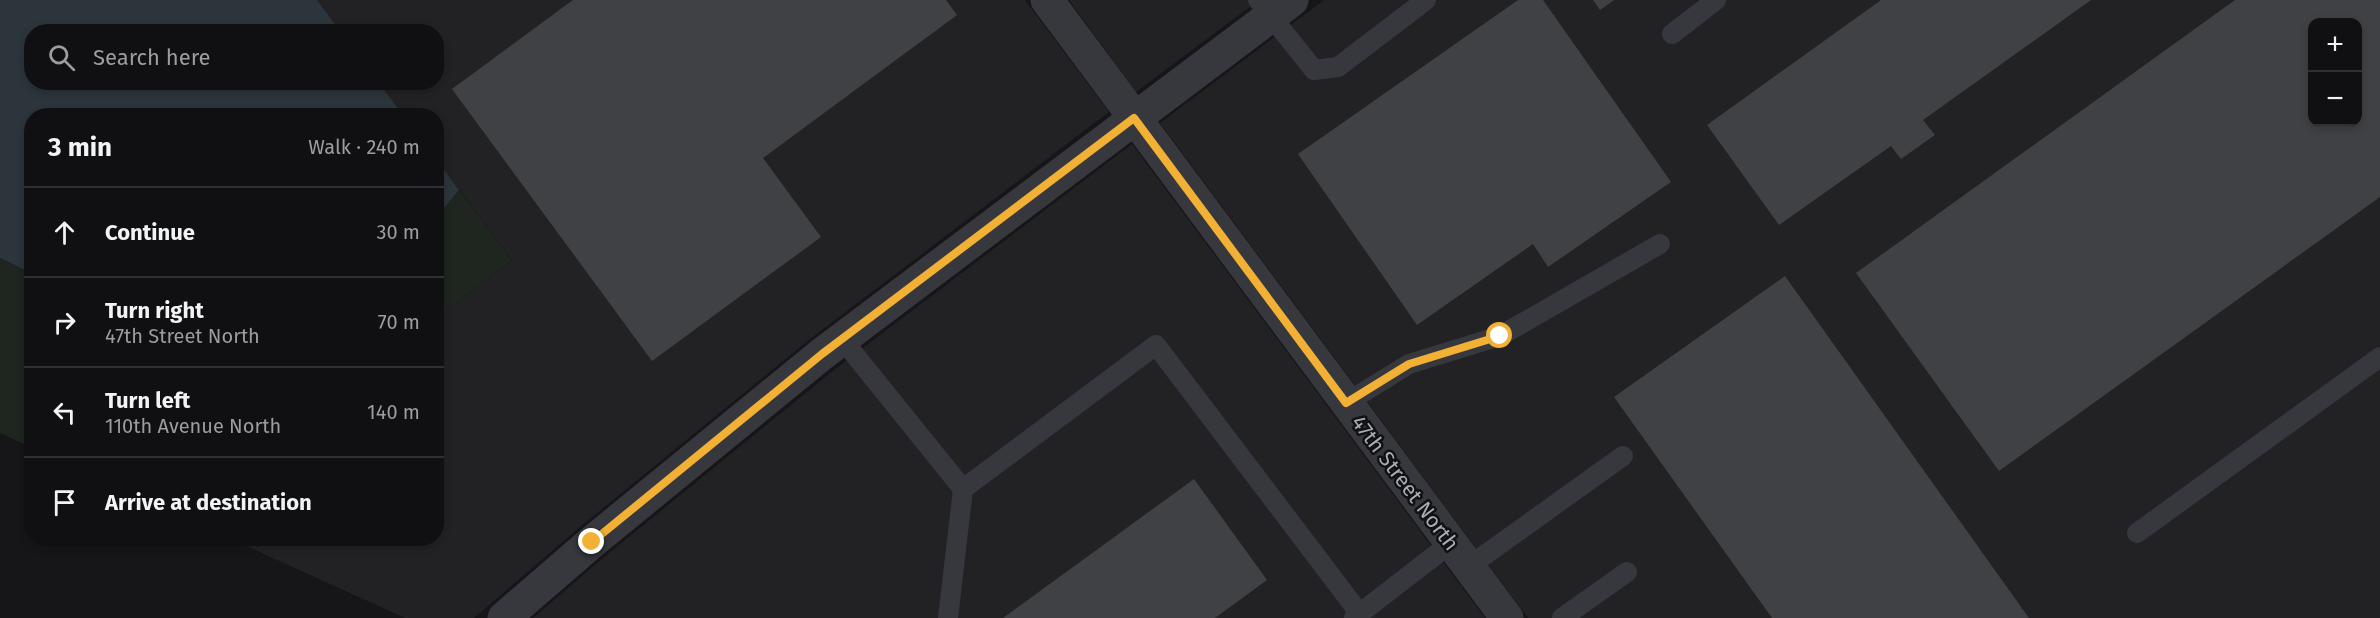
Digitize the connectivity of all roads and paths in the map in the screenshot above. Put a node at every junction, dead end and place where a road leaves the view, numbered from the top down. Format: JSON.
{"nodes":[{"id":1,"x":1047,"y":0,"type":"edge"},
{"id":2,"x":1426,"y":0,"type":"edge"},
{"id":3,"x":1716,"y":0,"type":"edge"},
{"id":4,"x":1274,"y":5,"type":"edge"},
{"id":5,"x":1672,"y":34,"type":"dead end"},
{"id":6,"x":1134,"y":118,"type":"junction"},
{"id":7,"x":1660,"y":244,"type":"dead end"},
{"id":8,"x":842,"y":339,"type":"junction"},
{"id":9,"x":2380,"y":357,"type":"edge"},
{"id":10,"x":1346,"y":403,"type":"junction"},
{"id":11,"x":1623,"y":456,"type":"dead end"},
{"id":12,"x":963,"y":489,"type":"junction"},
{"id":13,"x":2137,"y":533,"type":"dead end"},
{"id":14,"x":1459,"y":555,"type":"junction"},
{"id":15,"x":1627,"y":572,"type":"dead end"},
{"id":16,"x":1357,"y":616,"type":"edge"},
{"id":17,"x":504,"y":618,"type":"edge"},
{"id":18,"x":948,"y":618,"type":"edge"},
{"id":19,"x":1506,"y":618,"type":"edge"},
{"id":20,"x":1562,"y":618,"type":"edge"}],
"edges":[{"from":1,"to":6,"type":"street","name":"47th Street North"},
{"from":2,"to":4,"type":"lane"},
{"from":3,"to":5,"type":"lane"},
{"from":4,"to":6,"type":"street"},
{"from":6,"to":8,"type":"street"},
{"from":6,"to":10,"type":"street","name":"47th Street North"},
{"from":7,"to":10,"type":"lane"},
{"from":8,"to":12,"type":"lane"},
{"from":8,"to":17,"type":"street"},
{"from":9,"to":13,"type":"lane"},
{"from":10,"to":14,"type":"street","name":"47th Street North"},
{"from":11,"to":14,"type":"lane"},
{"from":12,"to":16,"type":"lane"},
{"from":12,"to":18,"type":"lane"},
{"from":14,"to":16,"type":"lane"},
{"from":14,"to":19,"type":"street","name":"47th Street North"},
{"from":15,"to":20,"type":"lane"}]}
